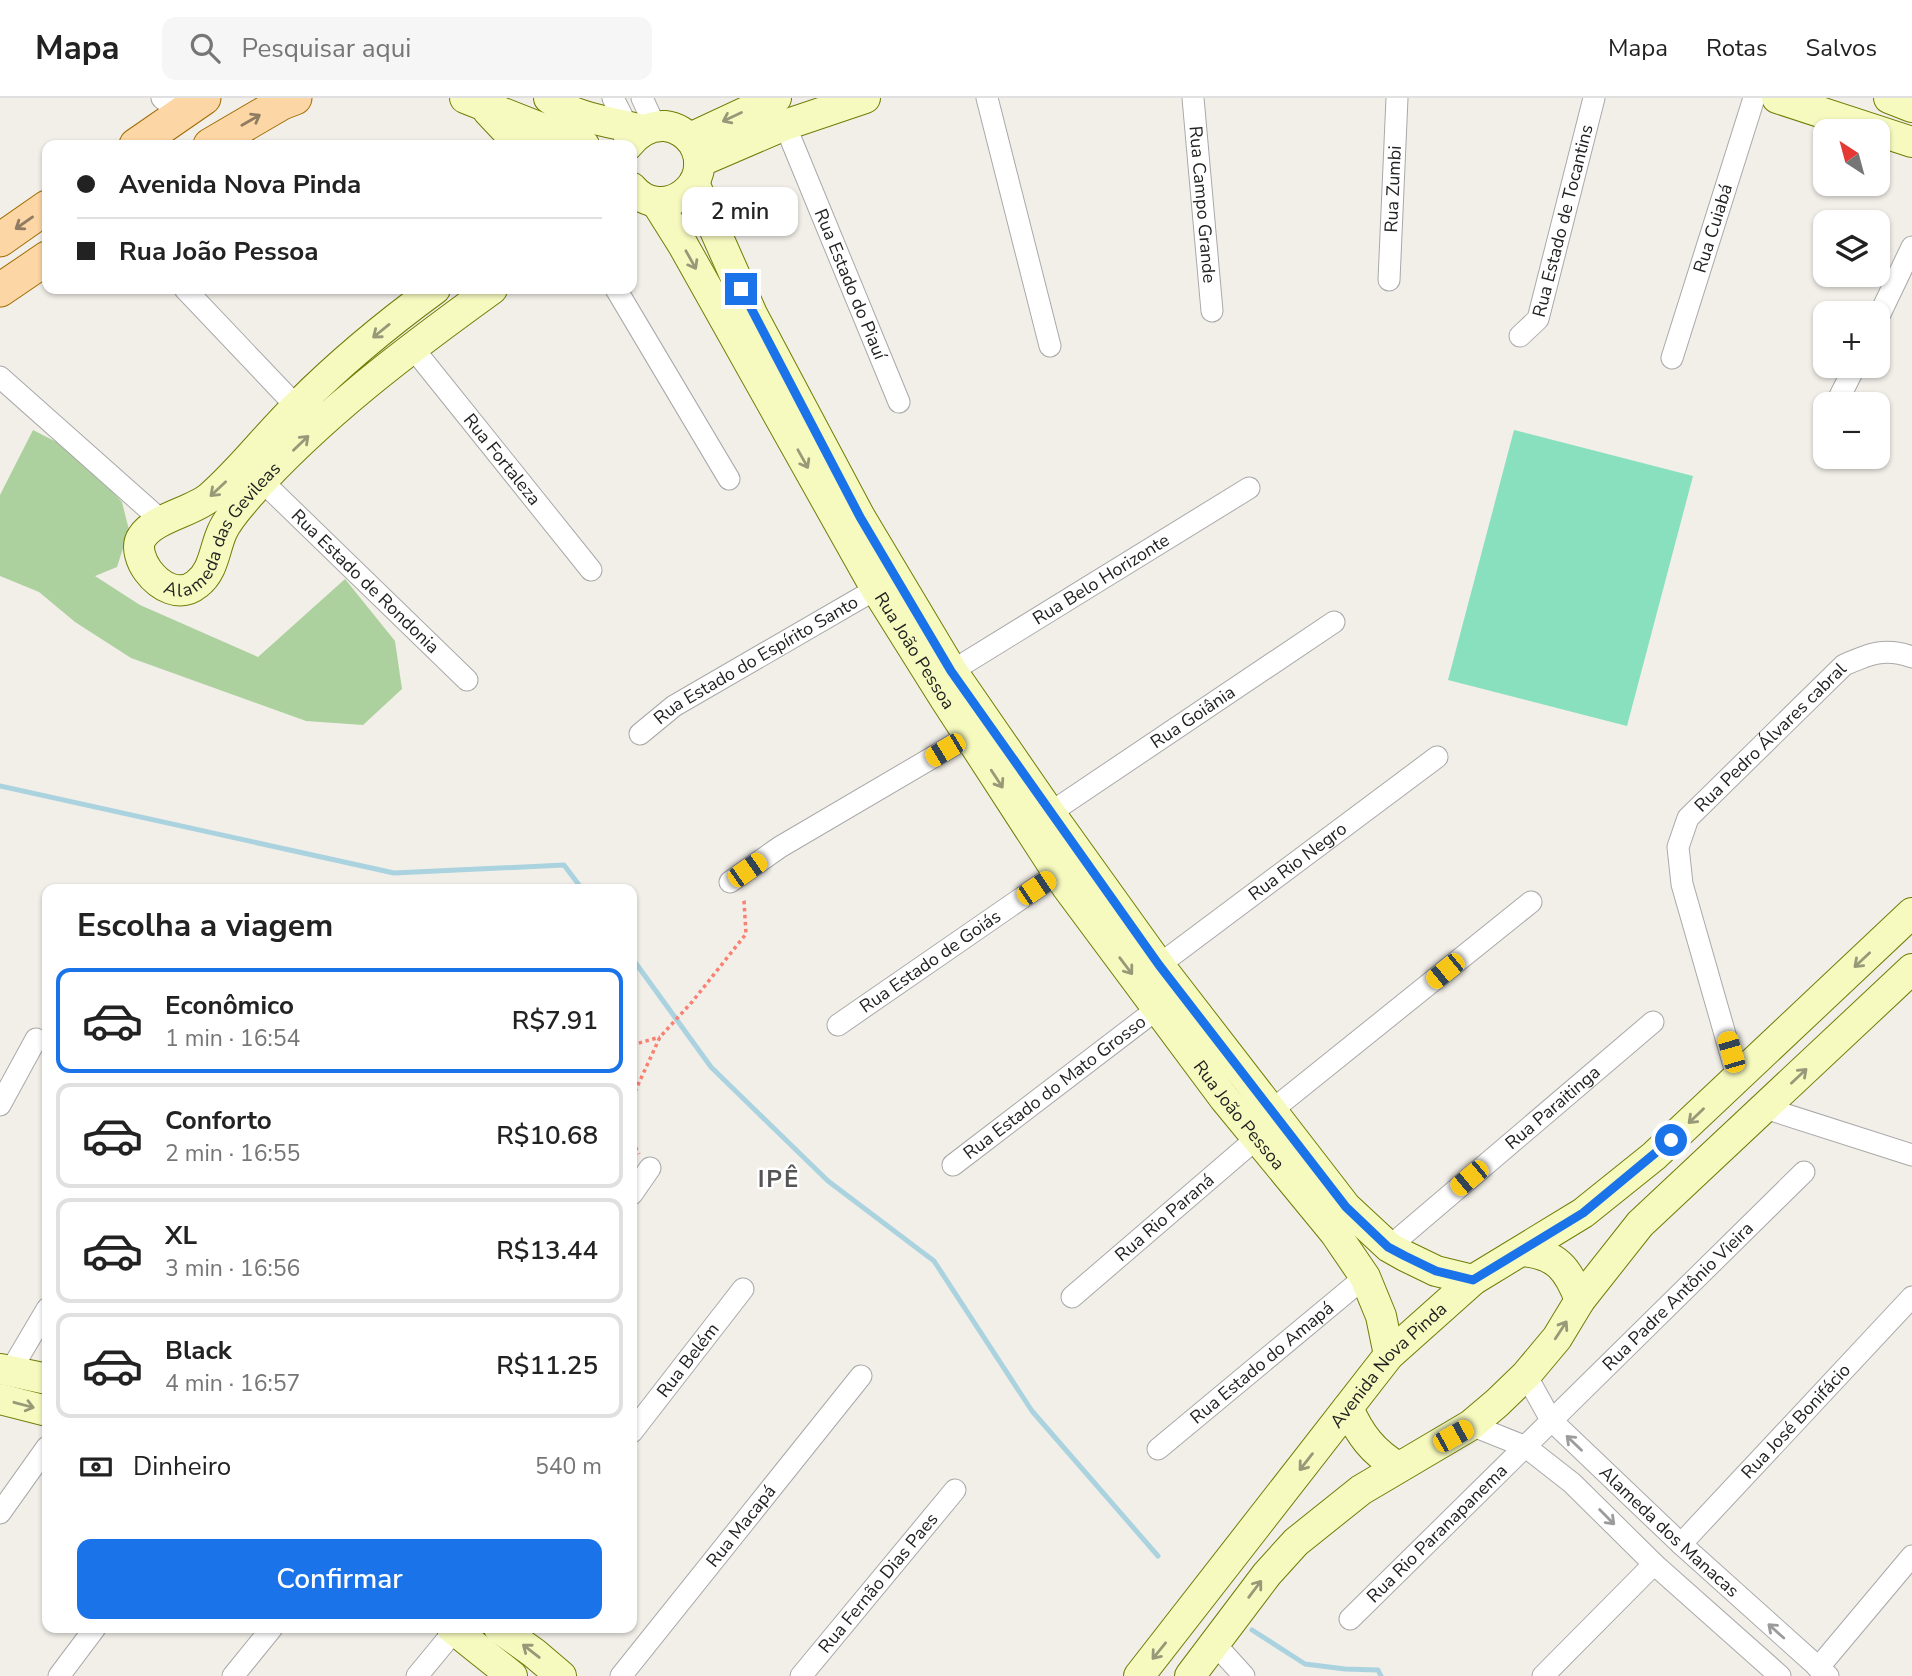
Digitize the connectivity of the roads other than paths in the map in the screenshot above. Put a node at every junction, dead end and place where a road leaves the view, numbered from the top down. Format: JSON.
{"nodes":[{"id":1,"x":295,"y":98,"type":"edge"},
{"id":2,"x":549,"y":98,"type":"edge"},
{"id":3,"x":613,"y":98,"type":"edge"},
{"id":4,"x":642,"y":98,"type":"edge"},
{"id":5,"x":865,"y":98,"type":"edge"},
{"id":6,"x":987,"y":98,"type":"edge"},
{"id":7,"x":1193,"y":98,"type":"edge"},
{"id":8,"x":1397,"y":98,"type":"edge"},
{"id":9,"x":1594,"y":98,"type":"edge"},
{"id":10,"x":1754,"y":98,"type":"edge"},
{"id":11,"x":1777,"y":98,"type":"edge"},
{"id":12,"x":1889,"y":98,"type":"edge"},
{"id":13,"x":473,"y":101,"type":"edge"},
{"id":14,"x":183,"y":103,"type":"edge"},
{"id":15,"x":1912,"y":107,"type":"edge"},
{"id":16,"x":780,"y":111,"type":"edge"},
{"id":17,"x":638,"y":132,"type":"edge"},
{"id":18,"x":142,"y":140,"type":"edge"},
{"id":19,"x":219,"y":140,"type":"edge"},
{"id":20,"x":516,"y":140,"type":"edge"},
{"id":21,"x":571,"y":140,"type":"edge"},
{"id":22,"x":1912,"y":142,"type":"edge"},
{"id":23,"x":695,"y":161,"type":"junction"},
{"id":24,"x":641,"y":198,"type":"edge"},
{"id":25,"x":42,"y":211,"type":"edge"},
{"id":26,"x":0,"y":240,"type":"edge"},
{"id":27,"x":1912,"y":247,"type":"edge"},
{"id":28,"x":42,"y":261,"type":"edge"},
{"id":29,"x":1389,"y":281,"type":"dead end"},
{"id":30,"x":0,"y":290,"type":"edge"},
{"id":31,"x":190,"y":294,"type":"edge"},
{"id":32,"x":424,"y":294,"type":"edge"},
{"id":33,"x":485,"y":294,"type":"edge"},
{"id":34,"x":619,"y":294,"type":"edge"},
{"id":35,"x":1886,"y":301,"type":"edge"},
{"id":36,"x":1212,"y":311,"type":"dead end"},
{"id":37,"x":1520,"y":336,"type":"dead end"},
{"id":38,"x":1051,"y":346,"type":"dead end"},
{"id":39,"x":412,"y":347,"type":"junction"},
{"id":40,"x":1672,"y":358,"type":"dead end"},
{"id":41,"x":0,"y":377,"type":"edge"},
{"id":42,"x":899,"y":402,"type":"dead end"},
{"id":43,"x":296,"y":406,"type":"junction"},
{"id":44,"x":729,"y":479,"type":"dead end"},
{"id":45,"x":262,"y":481,"type":"junction"},
{"id":46,"x":1249,"y":488,"type":"dead end"},
{"id":47,"x":163,"y":522,"type":"junction"},
{"id":48,"x":591,"y":570,"type":"dead end"},
{"id":49,"x":876,"y":589,"type":"junction"},
{"id":50,"x":1334,"y":622,"type":"dead end"},
{"id":51,"x":1912,"y":657,"type":"edge"},
{"id":52,"x":951,"y":671,"type":"junction"},
{"id":53,"x":467,"y":680,"type":"dead end"},
{"id":54,"x":640,"y":734,"type":"dead end"},
{"id":55,"x":969,"y":736,"type":"junction"},
{"id":56,"x":1437,"y":757,"type":"dead end"},
{"id":57,"x":1050,"y":813,"type":"junction"},
{"id":58,"x":1058,"y":873,"type":"junction"},
{"id":59,"x":730,"y":882,"type":"road end"},
{"id":60,"x":1531,"y":902,"type":"dead end"},
{"id":61,"x":1912,"y":913,"type":"edge"},
{"id":62,"x":1159,"y":965,"type":"junction"},
{"id":63,"x":1912,"y":969,"type":"edge"},
{"id":64,"x":1157,"y":1009,"type":"junction"},
{"id":65,"x":1653,"y":1021,"type":"dead end"},
{"id":66,"x":838,"y":1025,"type":"dead end"},
{"id":67,"x":36,"y":1039,"type":"dead end"},
{"id":68,"x":1737,"y":1076,"type":"junction"},
{"id":69,"x":0,"y":1104,"type":"edge"},
{"id":70,"x":1765,"y":1108,"type":"junction"},
{"id":71,"x":1271,"y":1111,"type":"junction"},
{"id":72,"x":1257,"y":1138,"type":"junction"},
{"id":73,"x":1912,"y":1155,"type":"edge"},
{"id":74,"x":953,"y":1165,"type":"dead end"},
{"id":75,"x":650,"y":1168,"type":"dead end"},
{"id":76,"x":1804,"y":1172,"type":"dead end"},
{"id":77,"x":637,"y":1187,"type":"edge"},
{"id":78,"x":1388,"y":1247,"type":"junction"},
{"id":79,"x":1522,"y":1251,"type":"junction"},
{"id":80,"x":1365,"y":1277,"type":"junction"},
{"id":81,"x":1473,"y":1280,"type":"junction"},
{"id":82,"x":743,"y":1289,"type":"dead end"},
{"id":83,"x":1072,"y":1297,"type":"dead end"},
{"id":84,"x":1912,"y":1297,"type":"edge"},
{"id":85,"x":1580,"y":1300,"type":"junction"},
{"id":86,"x":42,"y":1316,"type":"edge"},
{"id":87,"x":1389,"y":1355,"type":"junction"},
{"id":88,"x":6,"y":1370,"type":"edge"},
{"id":89,"x":1526,"y":1375,"type":"junction"},
{"id":90,"x":862,"y":1376,"type":"dead end"},
{"id":91,"x":42,"y":1378,"type":"edge"},
{"id":92,"x":0,"y":1399,"type":"edge"},
{"id":93,"x":1348,"y":1408,"type":"junction"},
{"id":94,"x":42,"y":1410,"type":"edge"},
{"id":95,"x":1551,"y":1420,"type":"junction"},
{"id":96,"x":1471,"y":1425,"type":"junction"},
{"id":97,"x":637,"y":1426,"type":"edge"},
{"id":98,"x":1526,"y":1447,"type":"junction"},
{"id":99,"x":1158,"y":1449,"type":"dead end"},
{"id":100,"x":42,"y":1454,"type":"edge"},
{"id":101,"x":1398,"y":1467,"type":"junction"},
{"id":102,"x":955,"y":1490,"type":"dead end"},
{"id":103,"x":0,"y":1513,"type":"edge"},
{"id":104,"x":1681,"y":1544,"type":"junction"},
{"id":105,"x":1912,"y":1556,"type":"edge"},
{"id":106,"x":1654,"y":1564,"type":"junction"},
{"id":107,"x":1350,"y":1619,"type":"dead end"},
{"id":108,"x":92,"y":1633,"type":"edge"},
{"id":109,"x":268,"y":1633,"type":"edge"},
{"id":110,"x":451,"y":1633,"type":"edge"},
{"id":111,"x":459,"y":1633,"type":"edge"},
{"id":112,"x":506,"y":1633,"type":"edge"},
{"id":113,"x":1214,"y":1644,"type":"junction"},
{"id":114,"x":1823,"y":1672,"type":"edge"},
{"id":115,"x":1775,"y":1674,"type":"edge"},
{"id":116,"x":60,"y":1676,"type":"edge"},
{"id":117,"x":233,"y":1676,"type":"edge"},
{"id":118,"x":417,"y":1676,"type":"edge"},
{"id":119,"x":512,"y":1676,"type":"edge"},
{"id":120,"x":561,"y":1676,"type":"edge"},
{"id":121,"x":621,"y":1676,"type":"edge"},
{"id":122,"x":801,"y":1676,"type":"edge"},
{"id":123,"x":1139,"y":1676,"type":"edge"},
{"id":124,"x":1190,"y":1676,"type":"edge"},
{"id":125,"x":1244,"y":1676,"type":"edge"},
{"id":126,"x":1542,"y":1676,"type":"edge"}],
"edges":[{"from":19,"to":1,"type":"main road","one_way":true},
{"from":2,"to":17,"type":"street"},
{"from":3,"to":17,"type":"street"},
{"from":4,"to":17,"type":"street"},
{"from":5,"to":16,"type":"street"},
{"from":6,"to":38,"type":"street"},
{"from":7,"to":36,"type":"street","name":"Rua Campo Grande"},
{"from":8,"to":29,"type":"street","name":"Rua Zumbi"},
{"from":9,"to":37,"type":"street","name":"Rua Estado de Tocantins"},
{"from":10,"to":40,"type":"street","name":"Rua Cuiabá"},
{"from":11,"to":22,"type":"street"},
{"from":12,"to":15,"type":"street"},
{"from":13,"to":20,"type":"street"},
{"from":13,"to":21,"type":"street"},
{"from":14,"to":18,"type":"main road"},
{"from":16,"to":23,"type":"street"},
{"from":16,"to":42,"type":"street","name":"Rua Estado do Piauí"},
{"from":17,"to":23,"type":"street"},
{"from":23,"to":24,"type":"street"},
{"from":23,"to":52,"type":"street","name":"Rua João Pessoa"},
{"from":24,"to":49,"type":"street","name":"Rua João Pessoa","one_way":true},
{"from":25,"to":26,"type":"main road","one_way":true},
{"from":27,"to":35,"type":"street"},
{"from":28,"to":30,"type":"main road"},
{"from":31,"to":43,"type":"street"},
{"from":32,"to":43,"type":"street","name":"Alameda das Gevileas","one_way":true},
{"from":33,"to":39,"type":"street","name":"Alameda das Gevileas"},
{"from":34,"to":44,"type":"street"},
{"from":45,"to":39,"type":"street","name":"Alameda das Gevileas","one_way":true},
{"from":39,"to":48,"type":"street","name":"Rua Fortaleza"},
{"from":41,"to":47,"type":"street"},
{"from":43,"to":47,"type":"street","name":"Alameda das Gevileas","one_way":true},
{"from":45,"to":47,"type":"street","name":"Alameda das Gevileas"},
{"from":45,"to":53,"type":"street","name":"Rua Estado de Rondonia"},
{"from":46,"to":52,"type":"street","name":"Rua Belo Horizonte"},
{"from":49,"to":54,"type":"street","name":"Rua Estado do Espírito Santo"},
{"from":49,"to":55,"type":"street","name":"Rua João Pessoa"},
{"from":50,"to":57,"type":"street","name":"Rua Goiânia"},
{"from":51,"to":68,"type":"street","name":"Rua Pedro Álvares cabral"},
{"from":52,"to":57,"type":"street","name":"Rua João Pessoa"},
{"from":55,"to":58,"type":"street","name":"Rua João Pessoa","one_way":true},
{"from":55,"to":59,"type":"street"},
{"from":56,"to":62,"type":"street","name":"Rua Rio Negro"},
{"from":57,"to":62,"type":"street","name":"Rua João Pessoa"},
{"from":58,"to":64,"type":"street","name":"Rua João Pessoa","one_way":true},
{"from":58,"to":66,"type":"street","name":"Rua Estado de Goiás"},
{"from":60,"to":71,"type":"street"},
{"from":61,"to":68,"type":"street","name":"Avenida Nova Pinda","one_way":true},
{"from":62,"to":71,"type":"street","name":"Rua João Pessoa"},
{"from":70,"to":63,"type":"street","one_way":true},
{"from":64,"to":72,"type":"street","name":"Rua João Pessoa"},
{"from":64,"to":74,"type":"street","name":"Rua Estado do Mato Grosso"},
{"from":65,"to":78,"type":"street","name":"Rua Paraitinga"},
{"from":67,"to":69,"type":"street"},
{"from":68,"to":79,"type":"street","name":"Avenida Nova Pinda","one_way":true},
{"from":70,"to":73,"type":"street"},
{"from":70,"to":85,"type":"street"},
{"from":71,"to":78,"type":"street","name":"Rua João Pessoa"},
{"from":72,"to":80,"type":"street","name":"Rua João Pessoa"},
{"from":72,"to":83,"type":"street","name":"Rua Rio Paraná"},
{"from":75,"to":77,"type":"street"},
{"from":76,"to":95,"type":"street","name":"Rua Padre Antônio Vieira"},
{"from":78,"to":81,"type":"street","name":"Rua João Pessoa"},
{"from":79,"to":81,"type":"street","name":"Avenida Nova Pinda"},
{"from":79,"to":85,"type":"street"},
{"from":80,"to":87,"type":"street","name":"Rua João Pessoa"},
{"from":80,"to":99,"type":"street","name":"Rua Estado do Amapá"},
{"from":81,"to":87,"type":"street","name":"Avenida Nova Pinda"},
{"from":82,"to":97,"type":"street","name":"Rua Belém"},
{"from":84,"to":104,"type":"street","name":"Rua José Bonifácio"},
{"from":89,"to":85,"type":"street","one_way":true},
{"from":86,"to":88,"type":"street"},
{"from":87,"to":93,"type":"street","name":"Avenida Nova Pinda"},
{"from":88,"to":91,"type":"street"},
{"from":89,"to":95,"type":"street","name":"Alameda dos Manacas"},
{"from":89,"to":96,"type":"street"},
{"from":90,"to":121,"type":"street","name":"Rua Macapá"},
{"from":92,"to":94,"type":"street","one_way":true},
{"from":93,"to":101,"type":"street"},
{"from":93,"to":123,"type":"street","name":"Avenida Nova Pinda","one_way":true},
{"from":95,"to":98,"type":"street","name":"Rua Padre Antônio Vieira"},
{"from":104,"to":95,"type":"street","name":"Alameda dos Manacas","one_way":true},
{"from":96,"to":98,"type":"street","name":"Alameda dos Manacas"},
{"from":96,"to":101,"type":"street"},
{"from":98,"to":106,"type":"street","name":"Alameda dos Manacas","one_way":true},
{"from":98,"to":107,"type":"street","name":"Rua Rio Paranapanema"},
{"from":100,"to":103,"type":"street"},
{"from":113,"to":101,"type":"street","one_way":true},
{"from":102,"to":122,"type":"street","name":"Rua Fernão Dias Paes"},
{"from":114,"to":104,"type":"street","name":"Alameda dos Manacas","one_way":true},
{"from":105,"to":114,"type":"street"},
{"from":106,"to":115,"type":"street","name":"Alameda dos Manacas"},
{"from":106,"to":126,"type":"street"},
{"from":108,"to":116,"type":"street"},
{"from":109,"to":117,"type":"street"},
{"from":110,"to":118,"type":"street"},
{"from":111,"to":119,"type":"street"},
{"from":120,"to":112,"type":"street","one_way":true},
{"from":113,"to":124,"type":"street"},
{"from":113,"to":125,"type":"street"}]}
